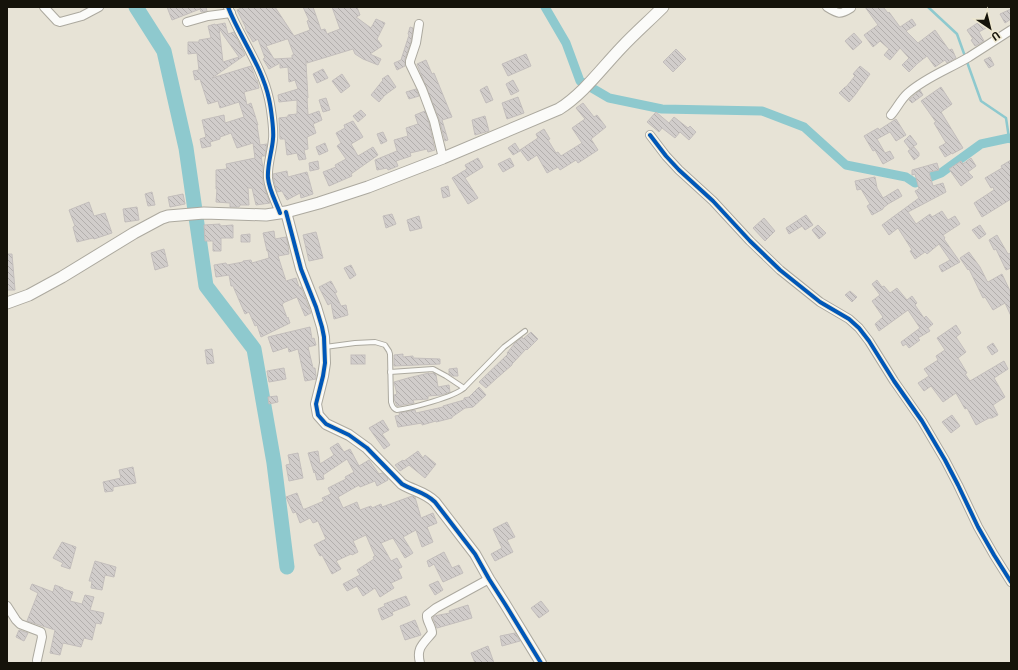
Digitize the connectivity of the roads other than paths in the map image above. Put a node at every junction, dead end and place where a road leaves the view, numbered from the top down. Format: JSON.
{"nodes":[{"id":1,"x":44,"y":7,"type":"edge"},
{"id":2,"x":99,"y":7,"type":"edge"},
{"id":3,"x":663,"y":7,"type":"edge"},
{"id":4,"x":827,"y":7,"type":"edge"},
{"id":5,"x":851,"y":8,"type":"dead end"},
{"id":6,"x":229,"y":10,"type":"edge"},
{"id":7,"x":188,"y":22,"type":"dead end"},
{"id":8,"x":419,"y":24,"type":"dead end"},
{"id":9,"x":1011,"y":30,"type":"edge"},
{"id":10,"x":891,"y":115,"type":"dead end"},
{"id":11,"x":650,"y":135,"type":"dead end"},
{"id":12,"x":443,"y":158,"type":"junction"},
{"id":13,"x":283,"y":213,"type":"junction"},
{"id":14,"x":7,"y":303,"type":"edge"},
{"id":15,"x":525,"y":331,"type":"dead end"},
{"id":16,"x":325,"y":347,"type":"junction"},
{"id":17,"x":390,"y":372,"type":"junction"},
{"id":18,"x":464,"y":388,"type":"junction"},
{"id":19,"x":489,"y":579,"type":"junction"},
{"id":20,"x":1011,"y":582,"type":"edge"},
{"id":21,"x":7,"y":606,"type":"edge"},
{"id":22,"x":37,"y":660,"type":"dead end"},
{"id":23,"x":420,"y":663,"type":"edge"},
{"id":24,"x":541,"y":663,"type":"edge"}],
"edges":[{"from":1,"to":2,"type":"street"},
{"from":3,"to":12,"type":"main road"},
{"from":4,"to":5,"type":"street"},
{"from":6,"to":7,"type":"street"},
{"from":6,"to":13,"type":"street"},
{"from":8,"to":12,"type":"street"},
{"from":9,"to":10,"type":"street"},
{"from":11,"to":20,"type":"street"},
{"from":12,"to":13,"type":"main road"},
{"from":13,"to":14,"type":"main road"},
{"from":13,"to":16,"type":"street"},
{"from":15,"to":18,"type":"lane"},
{"from":16,"to":17,"type":"lane"},
{"from":16,"to":19,"type":"street"},
{"from":17,"to":18,"type":"lane"},
{"from":17,"to":18,"type":"lane"},
{"from":19,"to":23,"type":"street"},
{"from":19,"to":24,"type":"street"},
{"from":21,"to":22,"type":"street"}]}
